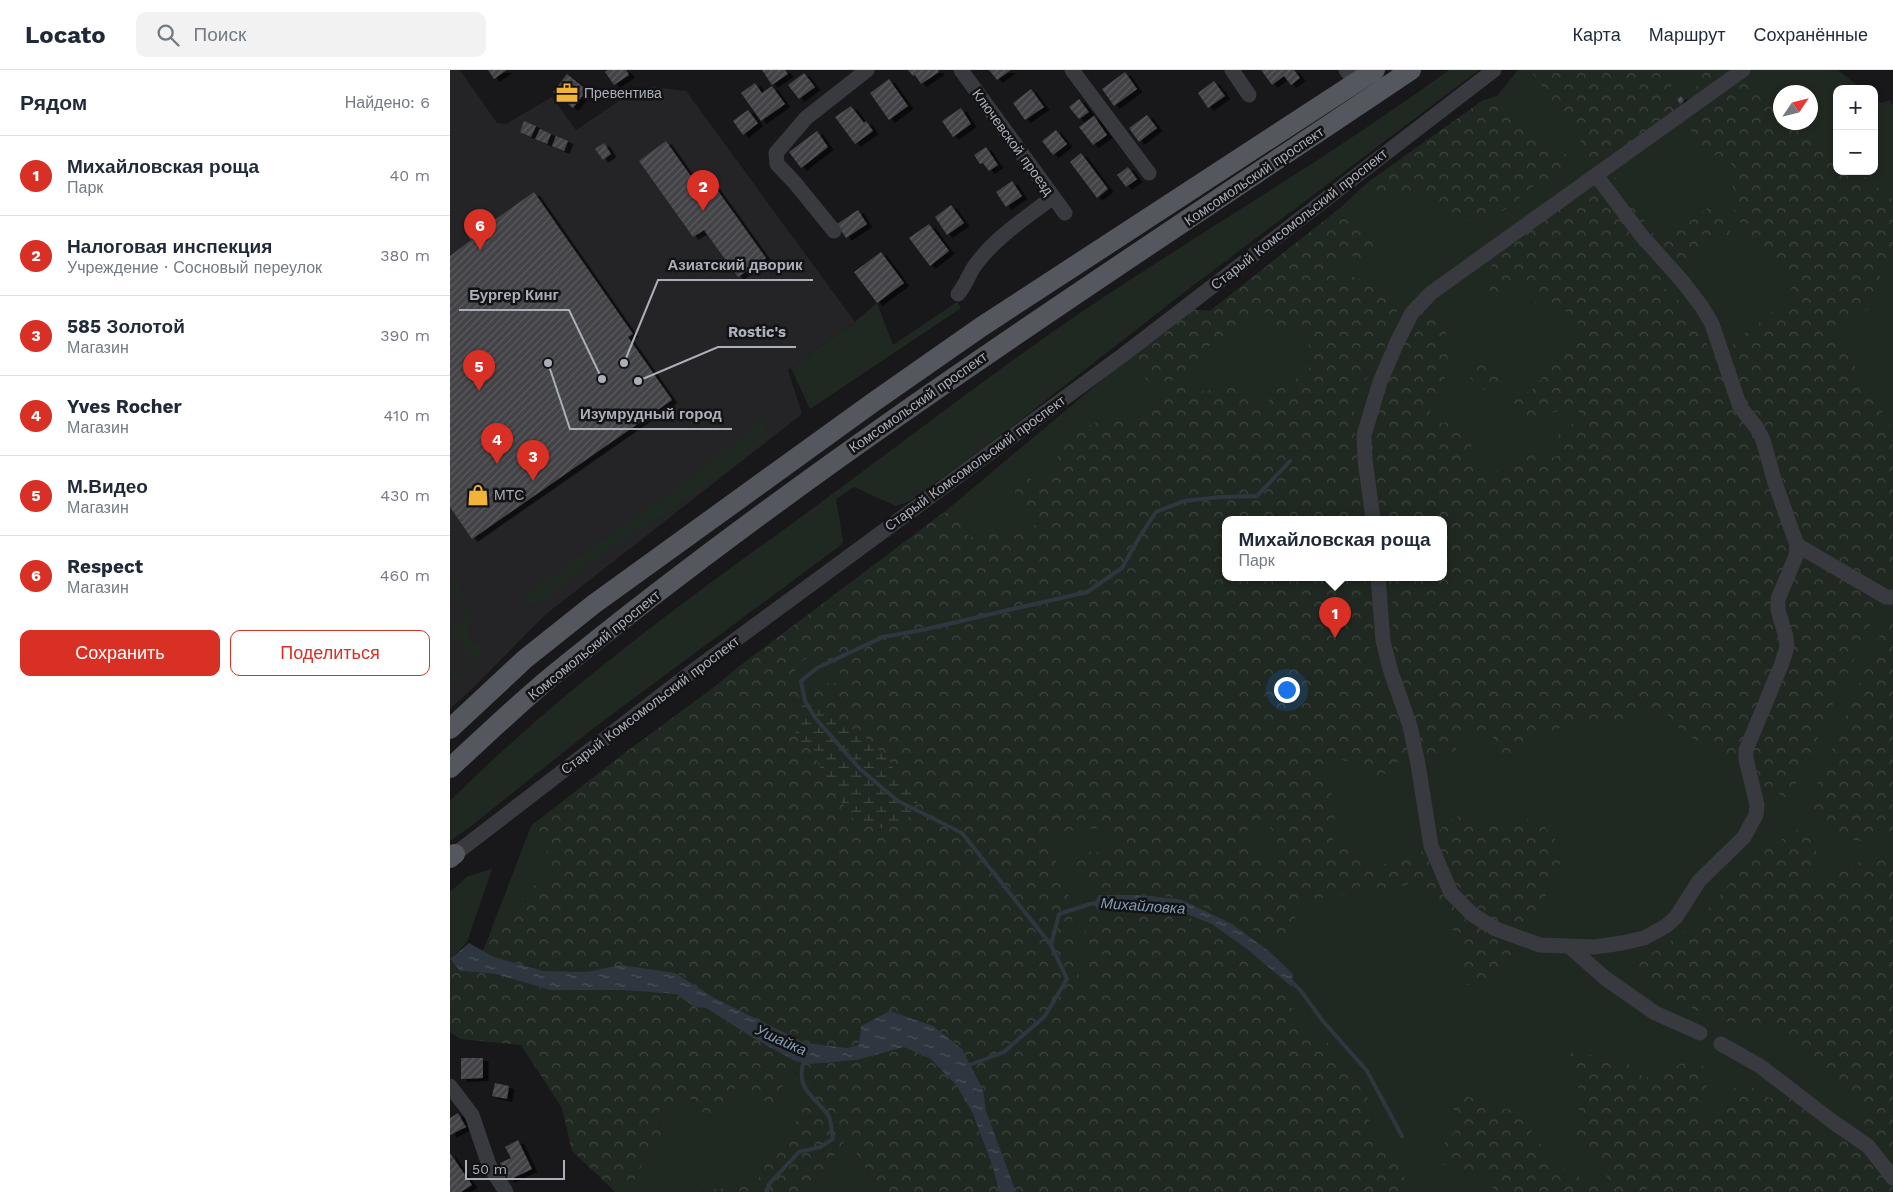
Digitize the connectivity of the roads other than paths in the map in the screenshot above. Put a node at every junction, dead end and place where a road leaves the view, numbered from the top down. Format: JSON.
{"nodes":[{"id":1,"x":867,"y":70,"type":"edge"},
{"id":2,"x":961,"y":70,"type":"edge"},
{"id":3,"x":1072,"y":70,"type":"edge"},
{"id":4,"x":1232,"y":70,"type":"edge"},
{"id":5,"x":1375,"y":70,"type":"edge"},
{"id":6,"x":1410,"y":70,"type":"edge"},
{"id":7,"x":1494,"y":70,"type":"edge"},
{"id":8,"x":1744,"y":70,"type":"edge"},
{"id":9,"x":1351,"y":77,"type":"edge"},
{"id":10,"x":1249,"y":95,"type":"dead end"},
{"id":11,"x":1150,"y":173,"type":"dead end"},
{"id":12,"x":1596,"y":175,"type":"junction"},
{"id":13,"x":1053,"y":197,"type":"junction"},
{"id":14,"x":1065,"y":213,"type":"dead end"},
{"id":15,"x":834,"y":232,"type":"dead end"},
{"id":16,"x":958,"y":294,"type":"dead end"},
{"id":17,"x":1373,"y":516,"type":"edge"},
{"id":18,"x":1797,"y":545,"type":"junction"},
{"id":19,"x":1378,"y":581,"type":"edge"},
{"id":20,"x":1893,"y":597,"type":"edge"},
{"id":21,"x":450,"y":729,"type":"edge"},
{"id":22,"x":450,"y":768,"type":"edge"},
{"id":23,"x":452,"y":856,"type":"edge"},
{"id":24,"x":1571,"y":948,"type":"junction"},
{"id":25,"x":1700,"y":1033,"type":"dead end"},
{"id":26,"x":1721,"y":1044,"type":"dead end"},
{"id":27,"x":450,"y":1086,"type":"edge"},
{"id":28,"x":1893,"y":1178,"type":"edge"},
{"id":29,"x":502,"y":1190,"type":"edge"}],
"edges":[{"from":1,"to":15,"type":"street"},
{"from":2,"to":13,"type":"street","name":"Ключевской проезд"},
{"from":3,"to":11,"type":"street"},
{"from":4,"to":10,"type":"street"},
{"from":5,"to":9,"type":"main road","name":"Комсомольский проспект"},
{"from":6,"to":22,"type":"main road","name":"Комсомольский проспект"},
{"from":7,"to":23,"type":"street","name":"Старый Комсомольский проспект"},
{"from":8,"to":12,"type":"street"},
{"from":9,"to":21,"type":"main road","name":"Комсомольский проспект"},
{"from":12,"to":17,"type":"street"},
{"from":12,"to":18,"type":"street"},
{"from":13,"to":14,"type":"street","name":"Ключевской проезд"},
{"from":13,"to":16,"type":"street"},
{"from":18,"to":20,"type":"street"},
{"from":18,"to":24,"type":"street"},
{"from":19,"to":24,"type":"street"},
{"from":24,"to":25,"type":"street"},
{"from":26,"to":28,"type":"street"},
{"from":27,"to":29,"type":"street"}]}
